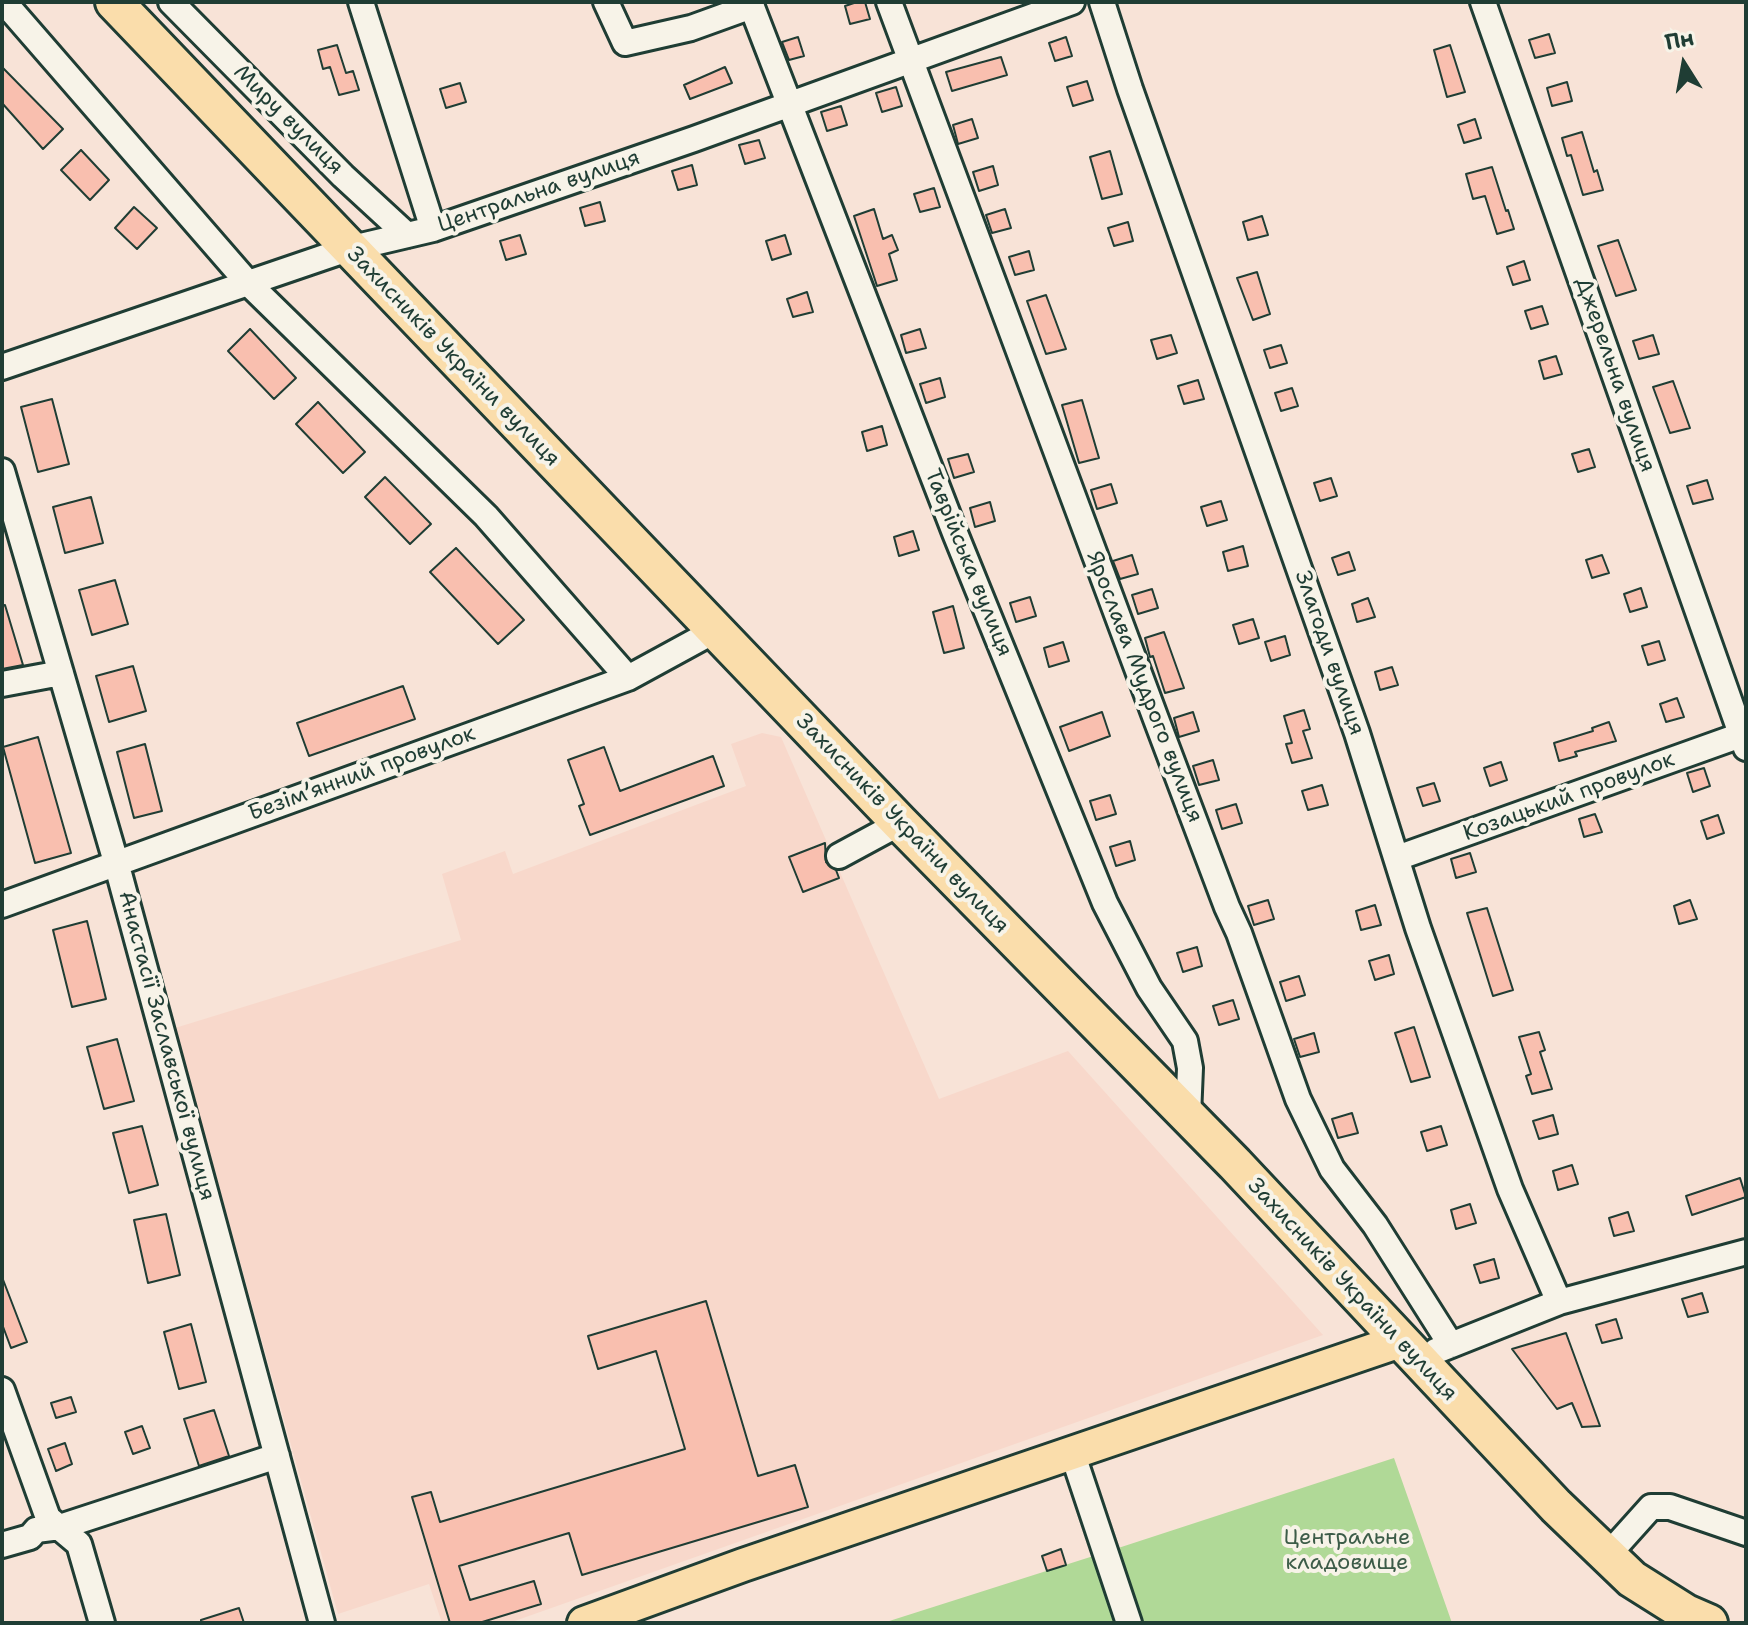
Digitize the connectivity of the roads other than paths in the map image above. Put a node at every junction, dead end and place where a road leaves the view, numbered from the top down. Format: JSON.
{"nodes":[{"id":1,"x":4,"y":2,"type":"edge"},
{"id":2,"x":114,"y":2,"type":"edge"},
{"id":3,"x":171,"y":2,"type":"edge"},
{"id":4,"x":361,"y":2,"type":"edge"},
{"id":5,"x":606,"y":2,"type":"edge"},
{"id":6,"x":889,"y":2,"type":"edge"},
{"id":7,"x":1072,"y":2,"type":"edge"},
{"id":8,"x":1102,"y":2,"type":"edge"},
{"id":9,"x":1483,"y":2,"type":"edge"},
{"id":10,"x":751,"y":4,"type":"edge"},
{"id":11,"x":910,"y":59,"type":"junction"},
{"id":12,"x":788,"y":103,"type":"junction"},
{"id":13,"x":433,"y":229,"type":"junction"},
{"id":14,"x":407,"y":235,"type":"junction"},
{"id":15,"x":348,"y":249,"type":"junction"},
{"id":16,"x":248,"y":283,"type":"junction"},
{"id":17,"x":2,"y":367,"type":"edge"},
{"id":18,"x":2,"y":471,"type":"edge"},
{"id":19,"x":716,"y":630,"type":"junction"},
{"id":20,"x":61,"y":673,"type":"junction"},
{"id":21,"x":628,"y":678,"type":"junction"},
{"id":22,"x":2,"y":684,"type":"edge"},
{"id":23,"x":1744,"y":741,"type":"edge"},
{"id":24,"x":900,"y":823,"type":"junction"},
{"id":25,"x":839,"y":856,"type":"dead end"},
{"id":26,"x":1397,"y":858,"type":"junction"},
{"id":27,"x":116,"y":862,"type":"junction"},
{"id":28,"x":2,"y":905,"type":"edge"},
{"id":29,"x":1188,"y":1116,"type":"junction"},
{"id":30,"x":1746,"y":1252,"type":"edge"},
{"id":31,"x":1559,"y":1302,"type":"junction"},
{"id":32,"x":1451,"y":1345,"type":"junction"},
{"id":33,"x":1408,"y":1350,"type":"junction"},
{"id":34,"x":2,"y":1390,"type":"edge"},
{"id":35,"x":1072,"y":1452,"type":"junction"},
{"id":36,"x":277,"y":1456,"type":"junction"},
{"id":37,"x":60,"y":1527,"type":"junction"},
{"id":38,"x":1746,"y":1533,"type":"edge"},
{"id":39,"x":2,"y":1545,"type":"edge"},
{"id":40,"x":1607,"y":1556,"type":"junction"},
{"id":41,"x":102,"y":1623,"type":"edge"},
{"id":42,"x":322,"y":1623,"type":"edge"},
{"id":43,"x":584,"y":1623,"type":"edge"},
{"id":44,"x":1129,"y":1623,"type":"edge"},
{"id":45,"x":1709,"y":1623,"type":"edge"}],
"edges":[{"from":1,"to":16,"type":"street"},
{"from":2,"to":15,"type":"highway","name":"Захисників України вулиця"},
{"from":3,"to":14,"type":"street","name":"Миру вулиця"},
{"from":4,"to":13,"type":"street"},
{"from":5,"to":10,"type":"street"},
{"from":6,"to":11,"type":"street","name":"Ярослава Мудрого вулиця"},
{"from":7,"to":11,"type":"street","name":"Центральна вулиця"},
{"from":8,"to":26,"type":"street","name":"Злагоди вулиця"},
{"from":9,"to":23,"type":"street","name":"Джерельна вулиця"},
{"from":10,"to":12,"type":"street","name":"Таврійська вулиця"},
{"from":11,"to":12,"type":"street","name":"Центральна вулиця"},
{"from":11,"to":32,"type":"street","name":"Ярослава Мудрого вулиця"},
{"from":12,"to":13,"type":"street","name":"Центральна вулиця"},
{"from":12,"to":29,"type":"street","name":"Таврійська вулиця"},
{"from":13,"to":14,"type":"street","name":"Центральна вулиця"},
{"from":14,"to":15,"type":"street","name":"Центральна вулиця"},
{"from":15,"to":16,"type":"street","name":"Центральна вулиця"},
{"from":15,"to":19,"type":"highway","name":"Захисників України вулиця"},
{"from":16,"to":17,"type":"street","name":"Центральна вулиця"},
{"from":16,"to":21,"type":"street"},
{"from":18,"to":20,"type":"street","name":"Анастасії Заславської вулиця"},
{"from":19,"to":21,"type":"street","name":"Безімʼянний провулок"},
{"from":19,"to":24,"type":"highway","name":"Захисників України вулиця"},
{"from":20,"to":22,"type":"street"},
{"from":20,"to":27,"type":"street","name":"Анастасії Заславської вулиця"},
{"from":21,"to":27,"type":"street","name":"Безімʼянний провулок"},
{"from":23,"to":26,"type":"street","name":"Козацький провулок"},
{"from":24,"to":25,"type":"street"},
{"from":24,"to":29,"type":"highway","name":"Захисників України вулиця"},
{"from":26,"to":31,"type":"street","name":"Злагоди вулиця"},
{"from":27,"to":28,"type":"street","name":"Безімʼянний провулок"},
{"from":27,"to":36,"type":"street","name":"Анастасії Заславської вулиця"},
{"from":29,"to":33,"type":"highway","name":"Захисників України вулиця"},
{"from":30,"to":31,"type":"street"},
{"from":31,"to":32,"type":"street"},
{"from":32,"to":33,"type":"street"},
{"from":33,"to":35,"type":"main road"},
{"from":33,"to":40,"type":"highway","name":"Захисників України вулиця"},
{"from":34,"to":37,"type":"street"},
{"from":35,"to":43,"type":"main road"},
{"from":35,"to":44,"type":"street"},
{"from":36,"to":37,"type":"street"},
{"from":36,"to":42,"type":"street","name":"Анастасії Заславської вулиця"},
{"from":37,"to":39,"type":"street"},
{"from":37,"to":41,"type":"street"},
{"from":38,"to":40,"type":"street"},
{"from":40,"to":45,"type":"highway","name":"Захисників України вулиця"}]}
